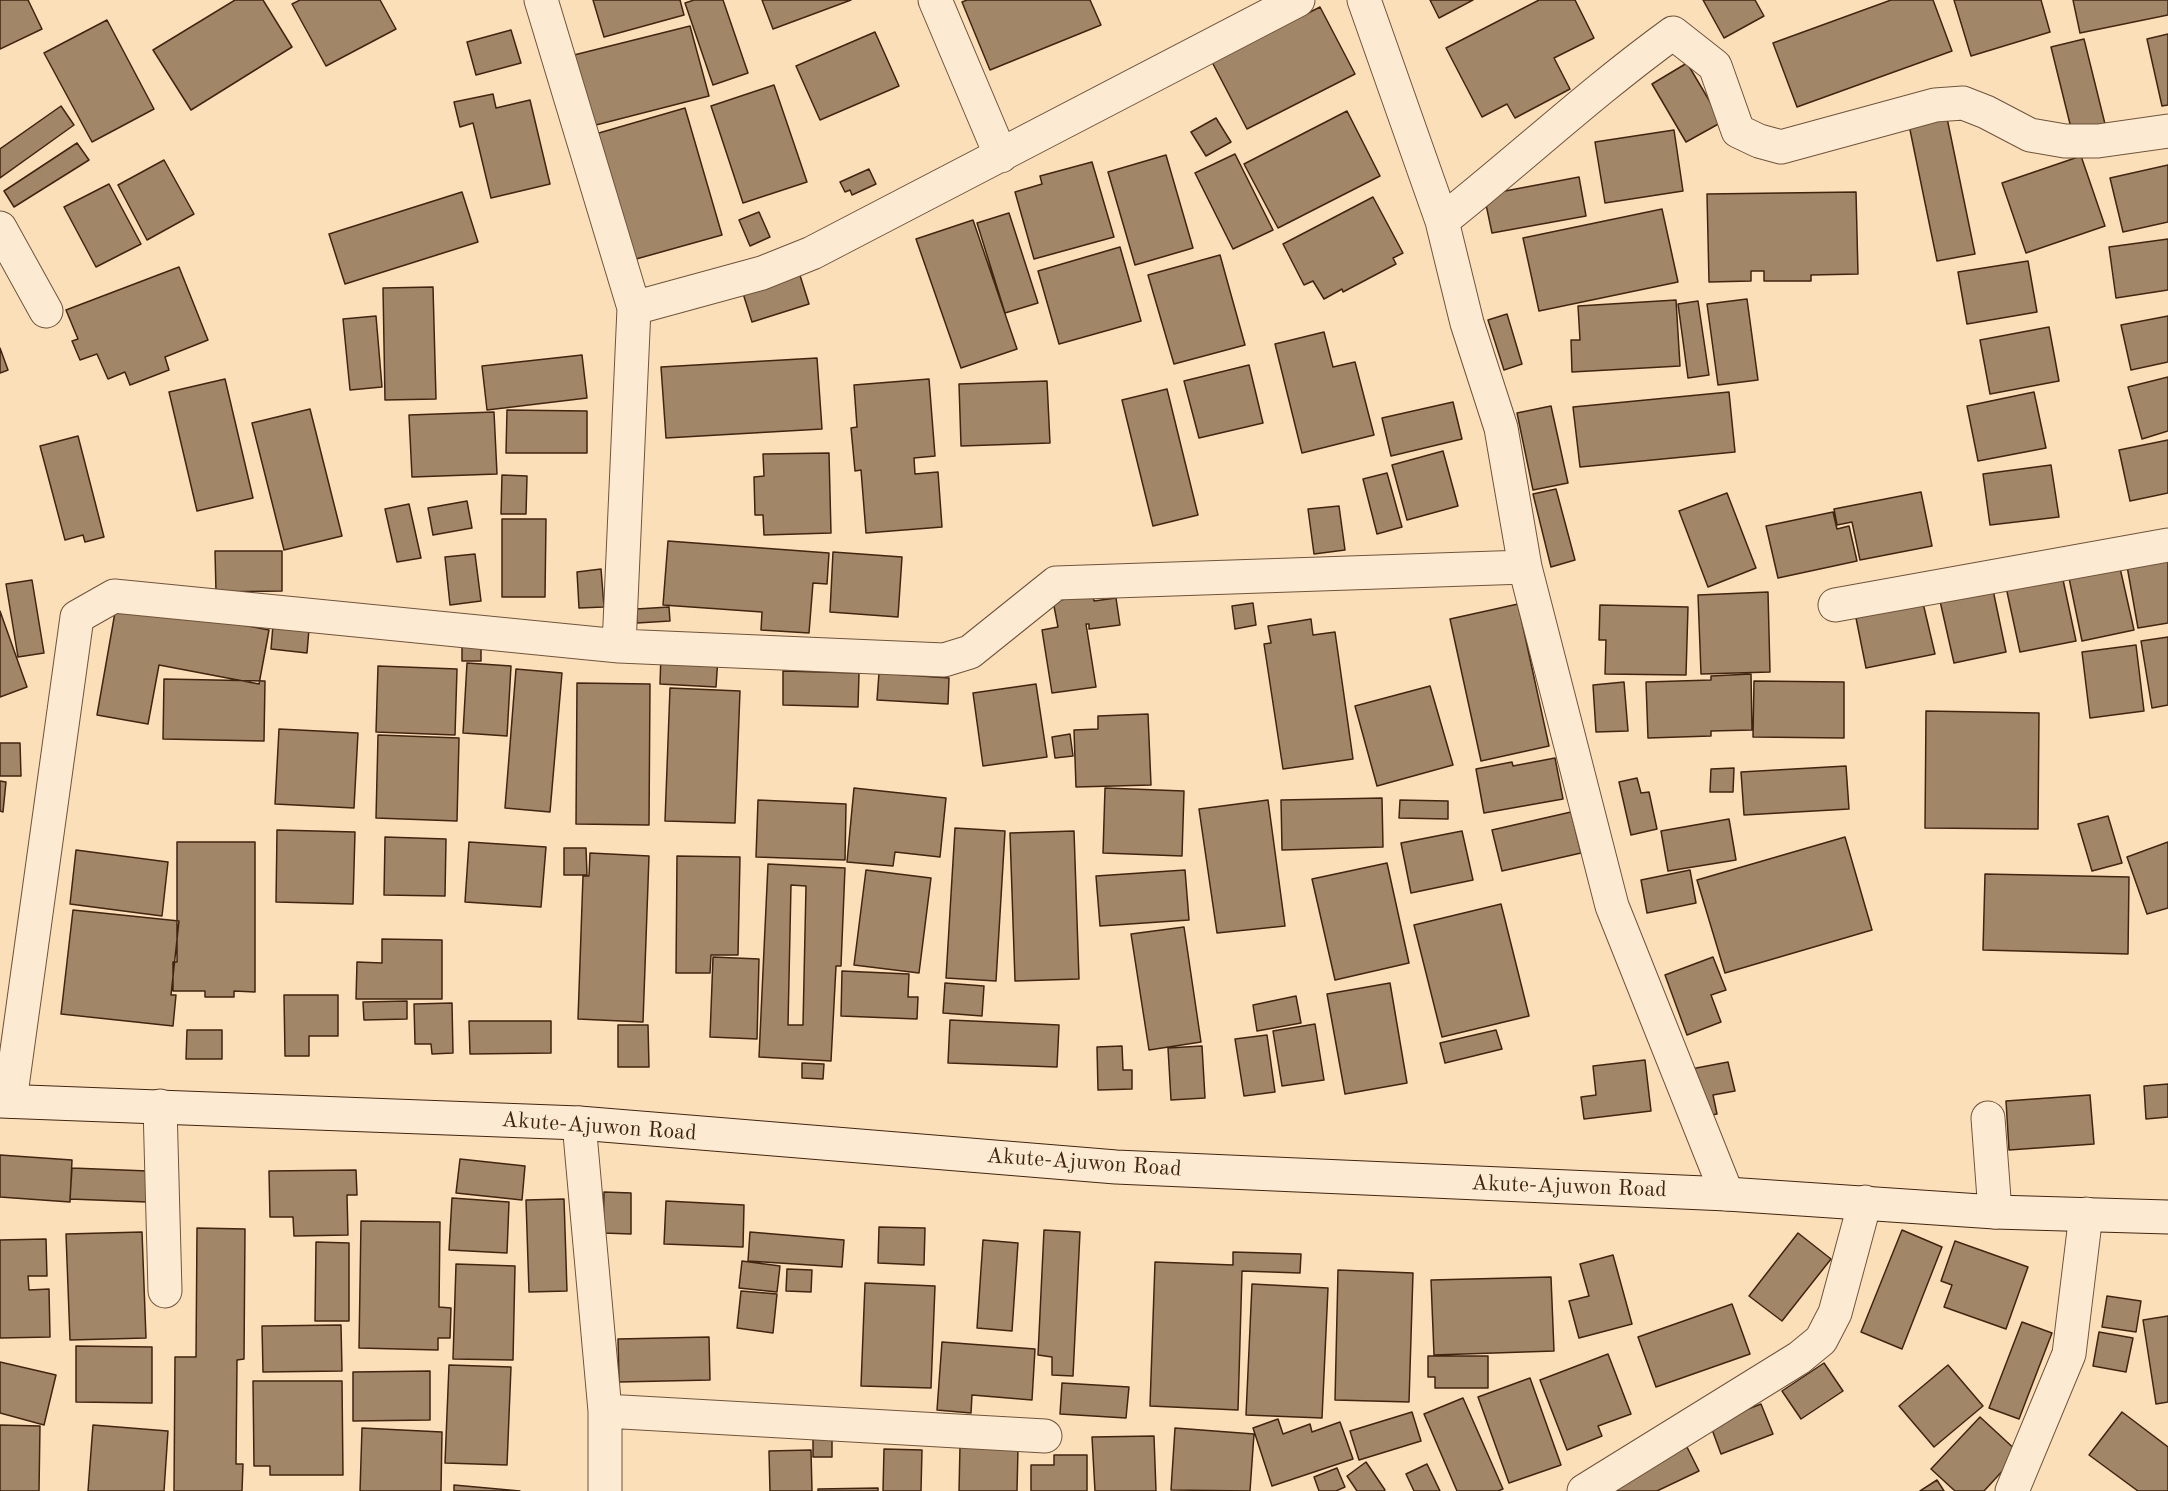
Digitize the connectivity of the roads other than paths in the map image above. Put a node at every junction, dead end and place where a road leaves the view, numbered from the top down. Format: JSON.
{"nodes":[{"id":1,"x":541,"y":0,"type":"edge"},
{"id":2,"x":935,"y":0,"type":"edge"},
{"id":3,"x":1298,"y":0,"type":"edge"},
{"id":4,"x":1364,"y":0,"type":"edge"},
{"id":5,"x":2168,"y":132,"type":"edge"},
{"id":6,"x":1001,"y":156,"type":"junction"},
{"id":7,"x":1442,"y":221,"type":"junction"},
{"id":8,"x":0,"y":228,"type":"edge"},
{"id":9,"x":634,"y":308,"type":"junction"},
{"id":10,"x":46,"y":312,"type":"dead end"},
{"id":11,"x":2168,"y":545,"type":"edge"},
{"id":12,"x":1525,"y":567,"type":"junction"},
{"id":13,"x":1835,"y":605,"type":"dead end"},
{"id":14,"x":619,"y":646,"type":"junction"},
{"id":15,"x":5,"y":1101,"type":"edge"},
{"id":16,"x":160,"y":1106,"type":"junction"},
{"id":17,"x":1988,"y":1118,"type":"dead end"},
{"id":18,"x":579,"y":1123,"type":"junction"},
{"id":19,"x":1728,"y":1194,"type":"junction"},
{"id":20,"x":1865,"y":1202,"type":"junction"},
{"id":21,"x":1995,"y":1212,"type":"junction"},
{"id":22,"x":2086,"y":1214,"type":"junction"},
{"id":23,"x":2168,"y":1217,"type":"edge"},
{"id":24,"x":165,"y":1291,"type":"dead end"},
{"id":25,"x":605,"y":1411,"type":"junction"},
{"id":26,"x":1045,"y":1436,"type":"dead end"},
{"id":27,"x":605,"y":1491,"type":"edge"},
{"id":28,"x":1584,"y":1491,"type":"edge"},
{"id":29,"x":2012,"y":1491,"type":"edge"}],
"edges":[{"from":1,"to":9,"type":"street"},
{"from":2,"to":6,"type":"street"},
{"from":3,"to":6,"type":"street"},
{"from":4,"to":7,"type":"street"},
{"from":5,"to":7,"type":"street"},
{"from":6,"to":9,"type":"street"},
{"from":7,"to":12,"type":"street"},
{"from":8,"to":10,"type":"street"},
{"from":9,"to":14,"type":"street"},
{"from":11,"to":13,"type":"street"},
{"from":12,"to":14,"type":"street"},
{"from":12,"to":19,"type":"street"},
{"from":14,"to":15,"type":"street"},
{"from":15,"to":16,"type":"street","name":"Akute-Ajuwon Road"},
{"from":16,"to":18,"type":"street","name":"Akute-Ajuwon Road"},
{"from":16,"to":24,"type":"street"},
{"from":17,"to":21,"type":"street"},
{"from":18,"to":19,"type":"street","name":"Akute-Ajuwon Road"},
{"from":18,"to":25,"type":"street"},
{"from":19,"to":20,"type":"street","name":"Akute-Ajuwon Road"},
{"from":20,"to":21,"type":"street","name":"Akute-Ajuwon Road"},
{"from":20,"to":28,"type":"street"},
{"from":21,"to":22,"type":"street","name":"Akute-Ajuwon Road"},
{"from":22,"to":23,"type":"street","name":"Akute-Ajuwon Road"},
{"from":22,"to":29,"type":"street"},
{"from":25,"to":26,"type":"street"},
{"from":25,"to":27,"type":"street"}]}
